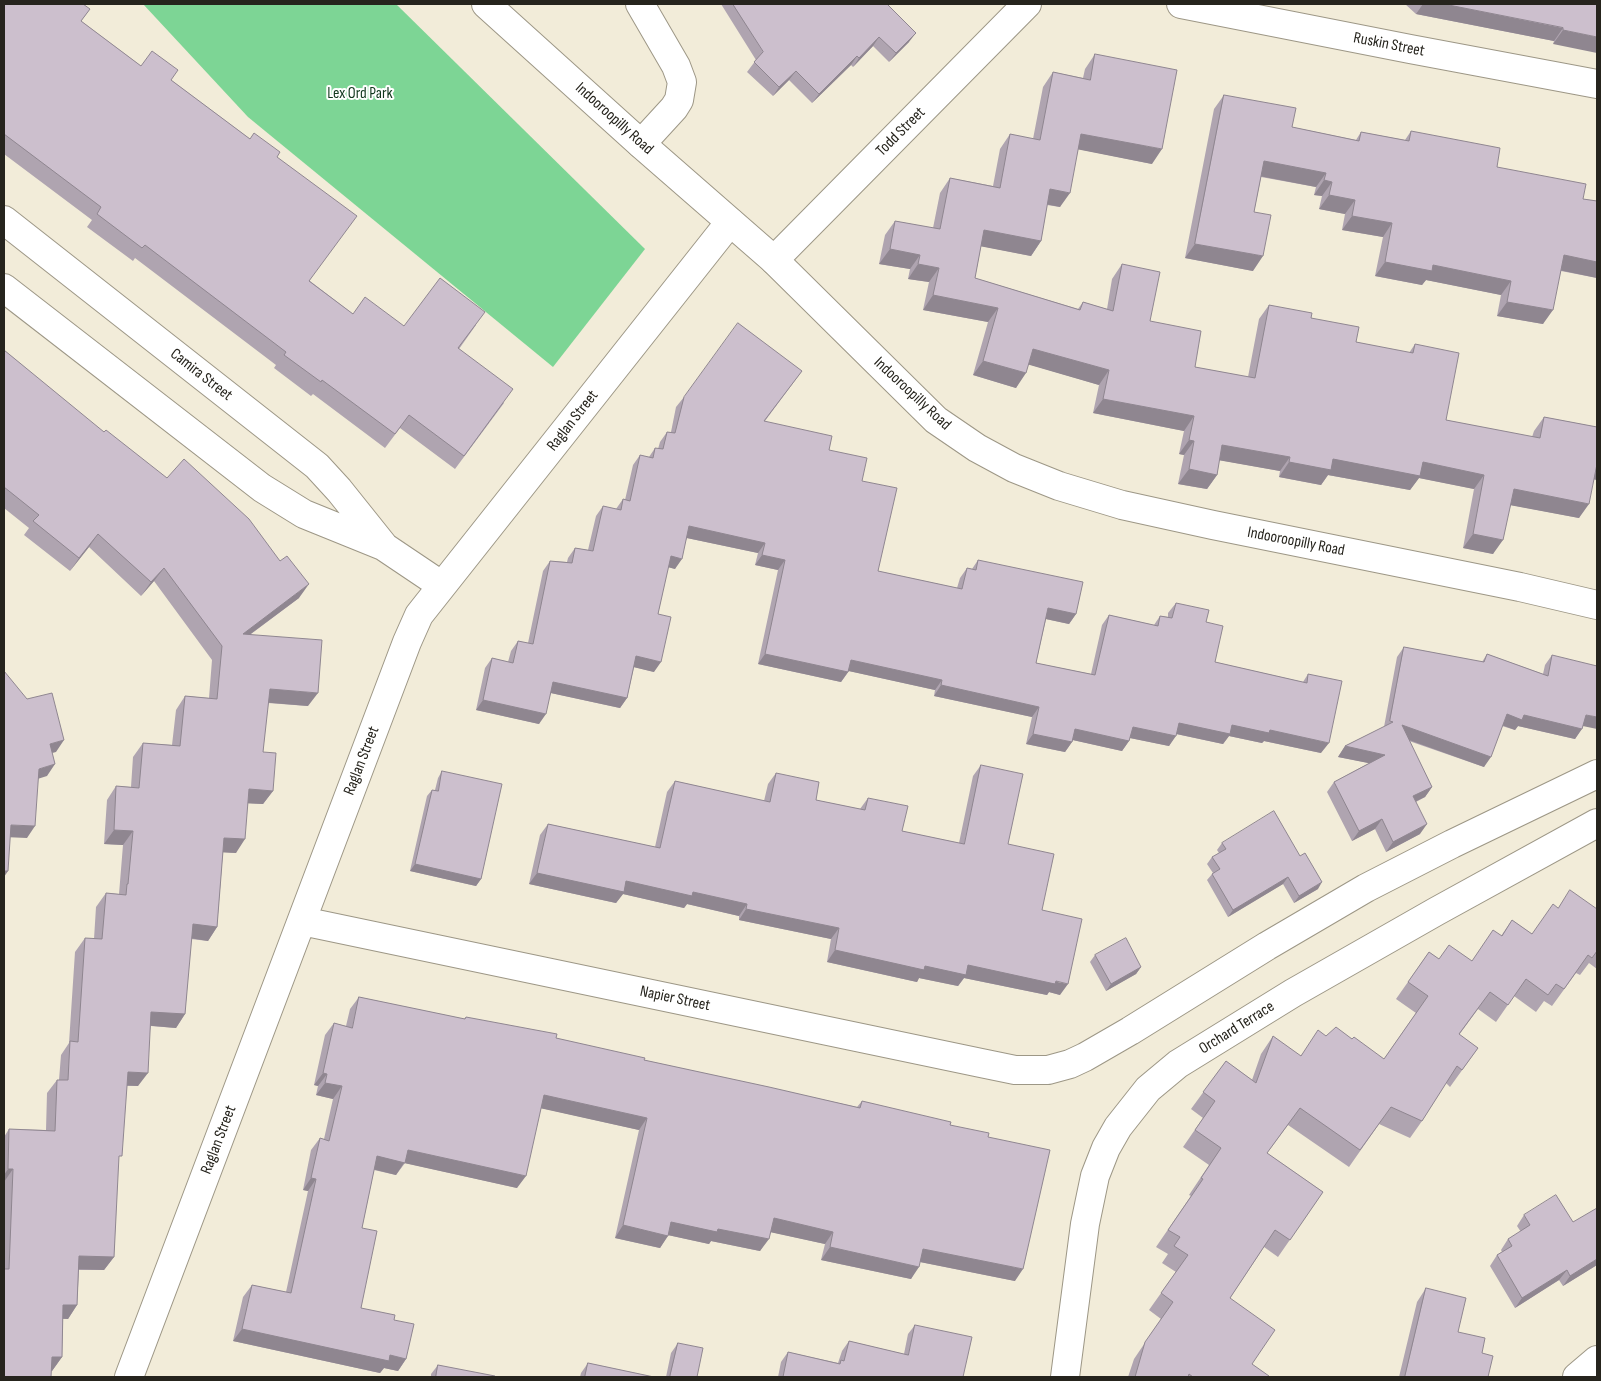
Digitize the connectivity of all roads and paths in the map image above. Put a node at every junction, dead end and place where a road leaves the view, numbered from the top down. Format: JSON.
{"nodes":[{"id":1,"x":486,"y":4,"type":"edge"},
{"id":2,"x":640,"y":4,"type":"edge"},
{"id":3,"x":1027,"y":4,"type":"edge"},
{"id":4,"x":1182,"y":4,"type":"edge"},
{"id":5,"x":1597,"y":84,"type":"edge"},
{"id":6,"x":641,"y":144,"type":"junction"},
{"id":7,"x":4,"y":220,"type":"edge"},
{"id":8,"x":730,"y":222,"type":"junction"},
{"id":9,"x":774,"y":260,"type":"junction"},
{"id":10,"x":4,"y":288,"type":"edge"},
{"id":11,"x":384,"y":546,"type":"junction"},
{"id":12,"x":441,"y":585,"type":"junction"},
{"id":13,"x":1597,"y":605,"type":"edge"},
{"id":14,"x":1597,"y":774,"type":"edge"},
{"id":15,"x":1597,"y":823,"type":"edge"},
{"id":16,"x":302,"y":921,"type":"junction"},
{"id":17,"x":1597,"y":1360,"type":"edge"},
{"id":18,"x":129,"y":1377,"type":"edge"},
{"id":19,"x":1065,"y":1377,"type":"edge"},
{"id":20,"x":1577,"y":1377,"type":"edge"}],
"edges":[{"from":1,"to":6,"type":"street","name":"Indooroopilly Road"},
{"from":2,"to":6,"type":"street"},
{"from":3,"to":9,"type":"street","name":"Todd Street"},
{"from":4,"to":5,"type":"street","name":"Ruskin Street"},
{"from":6,"to":8,"type":"street","name":"Indooroopilly Road"},
{"from":7,"to":11,"type":"street","name":"Camira Street"},
{"from":8,"to":9,"type":"street","name":"Indooroopilly Road"},
{"from":8,"to":12,"type":"street","name":"Raglan Street"},
{"from":9,"to":13,"type":"street","name":"Indooroopilly Road"},
{"from":10,"to":11,"type":"street","name":"Camira Street"},
{"from":11,"to":12,"type":"street","name":"Camira Street"},
{"from":12,"to":16,"type":"street","name":"Raglan Street"},
{"from":14,"to":16,"type":"street","name":"Napier Street"},
{"from":15,"to":19,"type":"street","name":"Orchard Terrace"},
{"from":16,"to":18,"type":"street","name":"Raglan Street"},
{"from":17,"to":20,"type":"street"}]}
